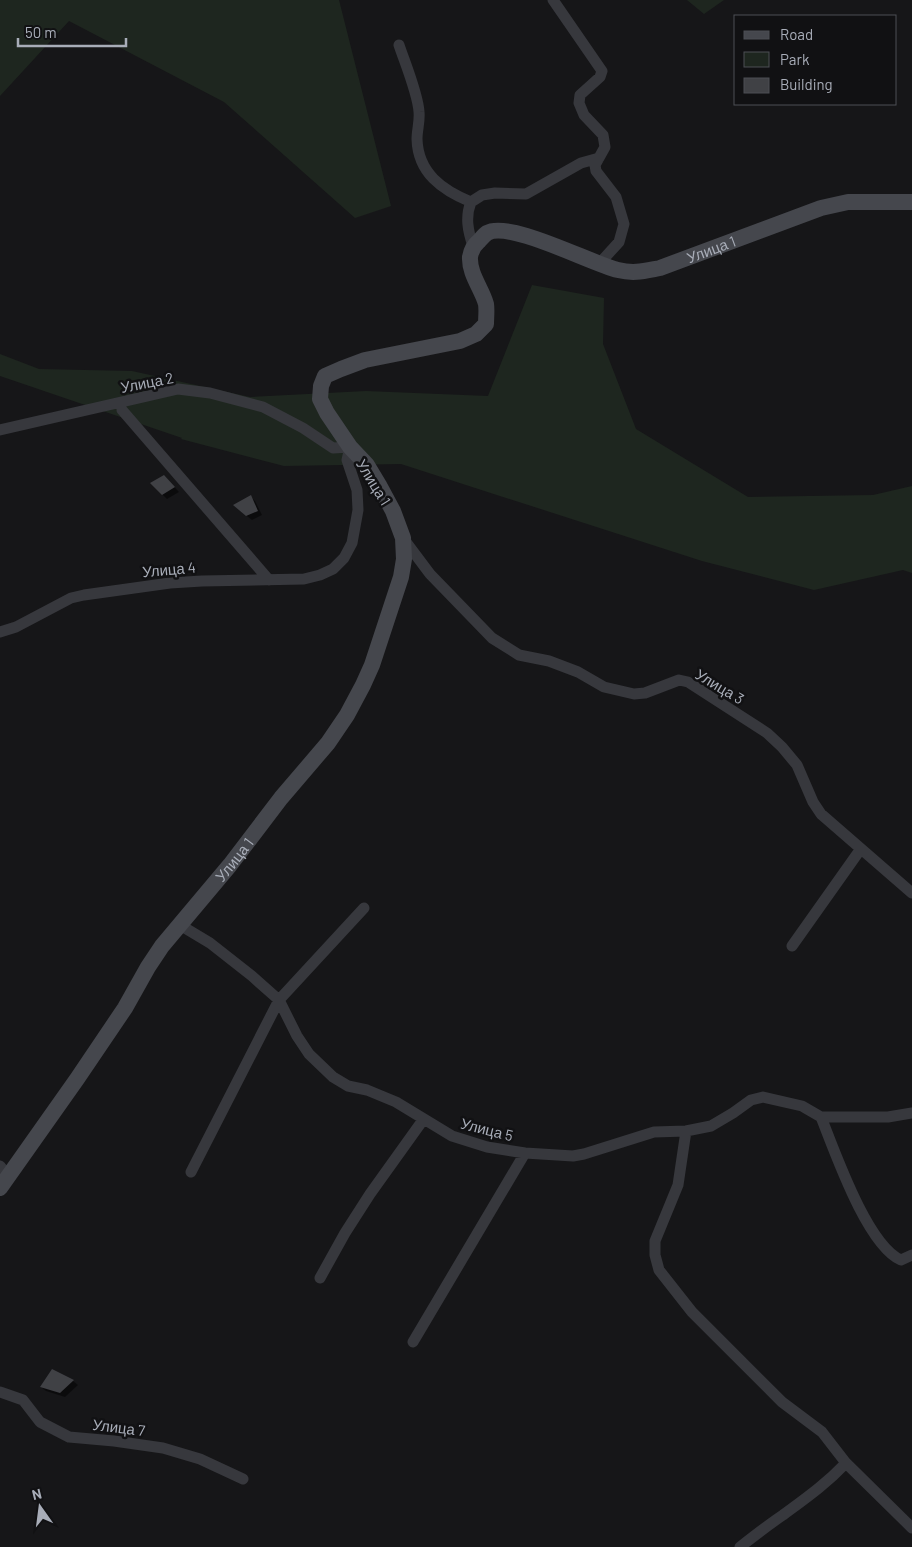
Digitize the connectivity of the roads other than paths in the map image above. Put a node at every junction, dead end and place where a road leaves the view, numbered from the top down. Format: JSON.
{"nodes":[{"id":1,"x":553,"y":0,"type":"edge"},
{"id":2,"x":399,"y":45,"type":"dead end"},
{"id":3,"x":599,"y":158,"type":"junction"},
{"id":4,"x":471,"y":202,"type":"junction"},
{"id":5,"x":912,"y":202,"type":"edge"},
{"id":6,"x":474,"y":246,"type":"junction"},
{"id":7,"x":599,"y":264,"type":"junction"},
{"id":8,"x":122,"y":410,"type":"dead end"},
{"id":9,"x":0,"y":430,"type":"edge"},
{"id":10,"x":350,"y":447,"type":"junction"},
{"id":11,"x":403,"y":538,"type":"junction"},
{"id":12,"x":269,"y":580,"type":"junction"},
{"id":13,"x":0,"y":632,"type":"edge"},
{"id":14,"x":860,"y":850,"type":"junction"},
{"id":15,"x":912,"y":893,"type":"edge"},
{"id":16,"x":364,"y":908,"type":"dead end"},
{"id":17,"x":180,"y":925,"type":"junction"},
{"id":18,"x":792,"y":946,"type":"dead end"},
{"id":19,"x":279,"y":1000,"type":"junction"},
{"id":20,"x":912,"y":1113,"type":"edge"},
{"id":21,"x":821,"y":1117,"type":"junction"},
{"id":22,"x":423,"y":1120,"type":"junction"},
{"id":23,"x":686,"y":1131,"type":"junction"},
{"id":24,"x":525,"y":1153,"type":"junction"},
{"id":25,"x":191,"y":1172,"type":"dead end"},
{"id":26,"x":3,"y":1177,"type":"edge"},
{"id":27,"x":912,"y":1255,"type":"edge"},
{"id":28,"x":320,"y":1278,"type":"dead end"},
{"id":29,"x":413,"y":1342,"type":"dead end"},
{"id":30,"x":0,"y":1392,"type":"edge"},
{"id":31,"x":846,"y":1464,"type":"junction"},
{"id":32,"x":243,"y":1479,"type":"dead end"},
{"id":33,"x":912,"y":1528,"type":"edge"},
{"id":34,"x":740,"y":1547,"type":"edge"}],
"edges":[{"from":1,"to":3,"type":"street"},
{"from":2,"to":4,"type":"street"},
{"from":3,"to":4,"type":"street"},
{"from":3,"to":7,"type":"street"},
{"from":4,"to":6,"type":"street"},
{"from":5,"to":7,"type":"main road","name":"Улица 1"},
{"from":6,"to":7,"type":"main road","name":"Улица 1"},
{"from":6,"to":10,"type":"main road","name":"Улица 1"},
{"from":8,"to":12,"type":"street","name":"Улица 2"},
{"from":9,"to":10,"type":"street","name":"Улица 2"},
{"from":10,"to":11,"type":"main road","name":"Улица 1"},
{"from":10,"to":12,"type":"street","name":"Улица 4"},
{"from":11,"to":14,"type":"street","name":"Улица 3"},
{"from":11,"to":17,"type":"main road","name":"Улица 1"},
{"from":12,"to":13,"type":"street","name":"Улица 4"},
{"from":14,"to":15,"type":"street","name":"Улица 3"},
{"from":14,"to":18,"type":"street"},
{"from":16,"to":19,"type":"street"},
{"from":17,"to":19,"type":"street","name":"Улица 5"},
{"from":17,"to":26,"type":"main road","name":"Улица 1"},
{"from":19,"to":22,"type":"street","name":"Улица 5"},
{"from":19,"to":25,"type":"street"},
{"from":20,"to":21,"type":"street"},
{"from":21,"to":23,"type":"street","name":"Улица 5"},
{"from":21,"to":27,"type":"street"},
{"from":22,"to":24,"type":"street","name":"Улица 5"},
{"from":22,"to":28,"type":"street"},
{"from":23,"to":24,"type":"street","name":"Улица 5"},
{"from":23,"to":31,"type":"street"},
{"from":24,"to":29,"type":"street"},
{"from":30,"to":32,"type":"street","name":"Улица 7"},
{"from":31,"to":33,"type":"street"},
{"from":31,"to":34,"type":"street"}]}
